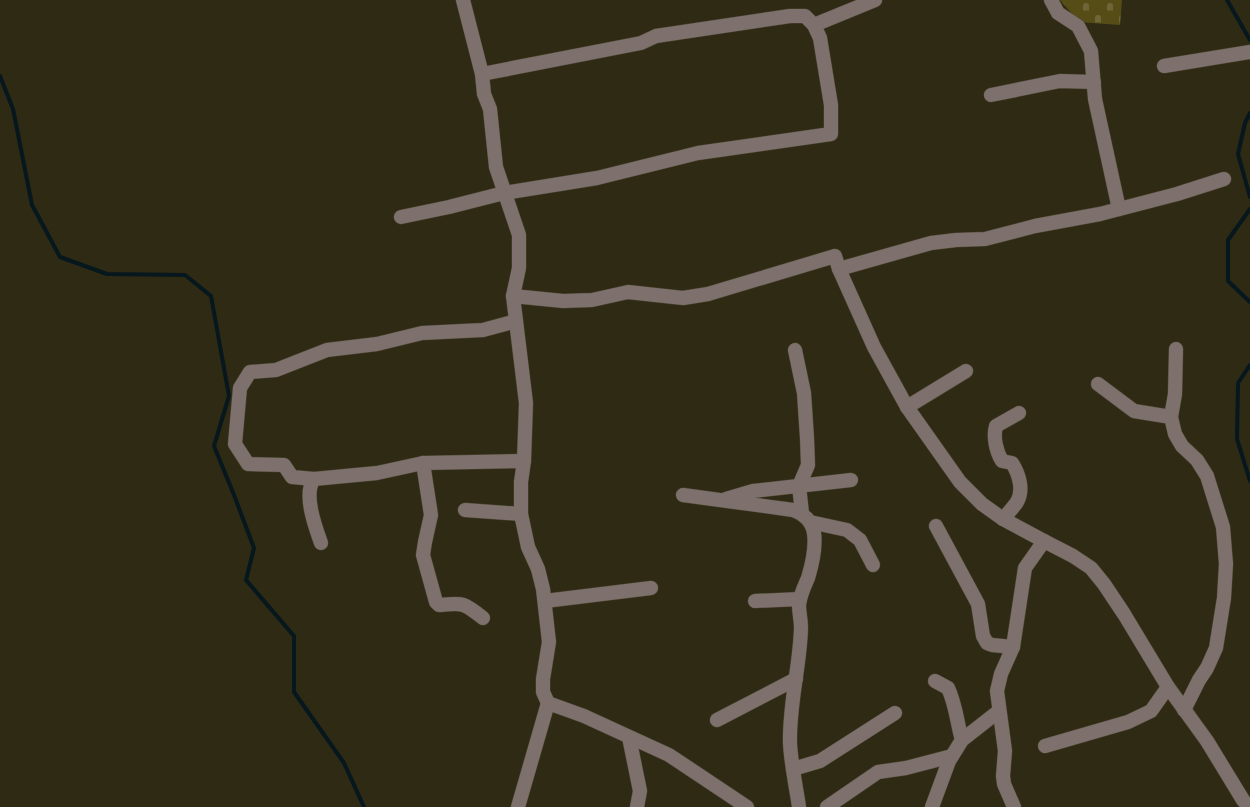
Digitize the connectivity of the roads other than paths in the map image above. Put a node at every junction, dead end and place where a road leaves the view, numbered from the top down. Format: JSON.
{"nodes":[{"id":1,"x":463,"y":0,"type":"edge"},
{"id":2,"x":875,"y":0,"type":"edge"},
{"id":3,"x":1051,"y":0,"type":"edge"},
{"id":4,"x":814,"y":25,"type":"junction"},
{"id":5,"x":1250,"y":52,"type":"edge"},
{"id":6,"x":1164,"y":66,"type":"dead end"},
{"id":7,"x":482,"y":74,"type":"junction"},
{"id":8,"x":1094,"y":82,"type":"junction"},
{"id":9,"x":991,"y":95,"type":"dead end"},
{"id":10,"x":1224,"y":179,"type":"dead end"},
{"id":11,"x":504,"y":193,"type":"junction"},
{"id":12,"x":1119,"y":209,"type":"junction"},
{"id":13,"x":400,"y":217,"type":"dead end"},
{"id":14,"x":839,"y":270,"type":"junction"},
{"id":15,"x":513,"y":296,"type":"junction"},
{"id":16,"x":516,"y":321,"type":"junction"},
{"id":17,"x":1176,"y":349,"type":"dead end"},
{"id":18,"x":795,"y":350,"type":"dead end"},
{"id":19,"x":966,"y":370,"type":"dead end"},
{"id":20,"x":1098,"y":384,"type":"dead end"},
{"id":21,"x":907,"y":407,"type":"junction"},
{"id":22,"x":1019,"y":413,"type":"dead end"},
{"id":23,"x":1171,"y":417,"type":"junction"},
{"id":24,"x":524,"y":461,"type":"junction"},
{"id":25,"x":423,"y":463,"type":"junction"},
{"id":26,"x":314,"y":479,"type":"junction"},
{"id":27,"x":851,"y":480,"type":"dead end"},
{"id":28,"x":799,"y":486,"type":"junction"},
{"id":29,"x":683,"y":495,"type":"dead end"},
{"id":30,"x":721,"y":500,"type":"junction"},
{"id":31,"x":465,"y":510,"type":"dead end"},
{"id":32,"x":521,"y":514,"type":"junction"},
{"id":33,"x":806,"y":518,"type":"junction"},
{"id":34,"x":1003,"y":519,"type":"junction"},
{"id":35,"x":936,"y":526,"type":"dead end"},
{"id":36,"x":1044,"y":541,"type":"junction"},
{"id":37,"x":321,"y":543,"type":"dead end"},
{"id":38,"x":873,"y":565,"type":"dead end"},
{"id":39,"x":651,"y":588,"type":"dead end"},
{"id":40,"x":800,"y":599,"type":"junction"},
{"id":41,"x":544,"y":601,"type":"junction"},
{"id":42,"x":755,"y":601,"type":"dead end"},
{"id":43,"x":483,"y":618,"type":"dead end"},
{"id":44,"x":1013,"y":647,"type":"junction"},
{"id":45,"x":796,"y":679,"type":"junction"},
{"id":46,"x":935,"y":681,"type":"dead end"},
{"id":47,"x":1168,"y":687,"type":"junction"},
{"id":48,"x":548,"y":703,"type":"junction"},
{"id":49,"x":1184,"y":710,"type":"junction"},
{"id":50,"x":999,"y":711,"type":"junction"},
{"id":51,"x":895,"y":713,"type":"dead end"},
{"id":52,"x":717,"y":720,"type":"dead end"},
{"id":53,"x":629,"y":737,"type":"junction"},
{"id":54,"x":962,"y":740,"type":"junction"},
{"id":55,"x":1045,"y":746,"type":"dead end"},
{"id":56,"x":952,"y":756,"type":"junction"},
{"id":57,"x":794,"y":769,"type":"junction"},
{"id":58,"x":518,"y":807,"type":"edge"},
{"id":59,"x":637,"y":807,"type":"edge"},
{"id":60,"x":747,"y":807,"type":"edge"},
{"id":61,"x":799,"y":807,"type":"edge"},
{"id":62,"x":827,"y":807,"type":"edge"},
{"id":63,"x":932,"y":807,"type":"edge"},
{"id":64,"x":1014,"y":807,"type":"edge"},
{"id":65,"x":1249,"y":807,"type":"edge"}],
"edges":[{"from":1,"to":7,"type":"street"},
{"from":2,"to":4,"type":"street"},
{"from":3,"to":8,"type":"street"},
{"from":4,"to":7,"type":"street"},
{"from":4,"to":11,"type":"street"},
{"from":5,"to":6,"type":"street"},
{"from":7,"to":11,"type":"street"},
{"from":8,"to":9,"type":"street"},
{"from":8,"to":12,"type":"street"},
{"from":10,"to":12,"type":"street"},
{"from":11,"to":13,"type":"street"},
{"from":11,"to":15,"type":"street"},
{"from":12,"to":14,"type":"street"},
{"from":14,"to":15,"type":"street"},
{"from":14,"to":21,"type":"street"},
{"from":15,"to":16,"type":"street"},
{"from":16,"to":24,"type":"street"},
{"from":16,"to":26,"type":"street"},
{"from":17,"to":23,"type":"street"},
{"from":18,"to":28,"type":"street"},
{"from":19,"to":21,"type":"street"},
{"from":20,"to":23,"type":"street"},
{"from":21,"to":34,"type":"street"},
{"from":22,"to":34,"type":"street"},
{"from":23,"to":49,"type":"street"},
{"from":24,"to":25,"type":"street"},
{"from":24,"to":32,"type":"street"},
{"from":25,"to":26,"type":"street"},
{"from":25,"to":43,"type":"street"},
{"from":26,"to":37,"type":"street"},
{"from":27,"to":28,"type":"street"},
{"from":28,"to":30,"type":"street"},
{"from":28,"to":33,"type":"street"},
{"from":29,"to":30,"type":"street"},
{"from":30,"to":33,"type":"street"},
{"from":31,"to":32,"type":"street"},
{"from":32,"to":41,"type":"street"},
{"from":33,"to":38,"type":"street"},
{"from":33,"to":40,"type":"street"},
{"from":34,"to":36,"type":"street"},
{"from":35,"to":44,"type":"street"},
{"from":36,"to":44,"type":"street"},
{"from":36,"to":47,"type":"street"},
{"from":39,"to":41,"type":"street"},
{"from":40,"to":42,"type":"street"},
{"from":40,"to":45,"type":"street"},
{"from":41,"to":48,"type":"street"},
{"from":44,"to":50,"type":"street"},
{"from":45,"to":52,"type":"street"},
{"from":45,"to":57,"type":"street"},
{"from":46,"to":54,"type":"street"},
{"from":47,"to":49,"type":"street"},
{"from":47,"to":55,"type":"street"},
{"from":48,"to":53,"type":"street"},
{"from":48,"to":58,"type":"street"},
{"from":49,"to":65,"type":"street"},
{"from":50,"to":54,"type":"street"},
{"from":50,"to":64,"type":"street"},
{"from":51,"to":57,"type":"street"},
{"from":53,"to":59,"type":"street"},
{"from":53,"to":60,"type":"street"},
{"from":54,"to":56,"type":"street"},
{"from":56,"to":62,"type":"street"},
{"from":56,"to":63,"type":"street"},
{"from":57,"to":61,"type":"street"}]}
